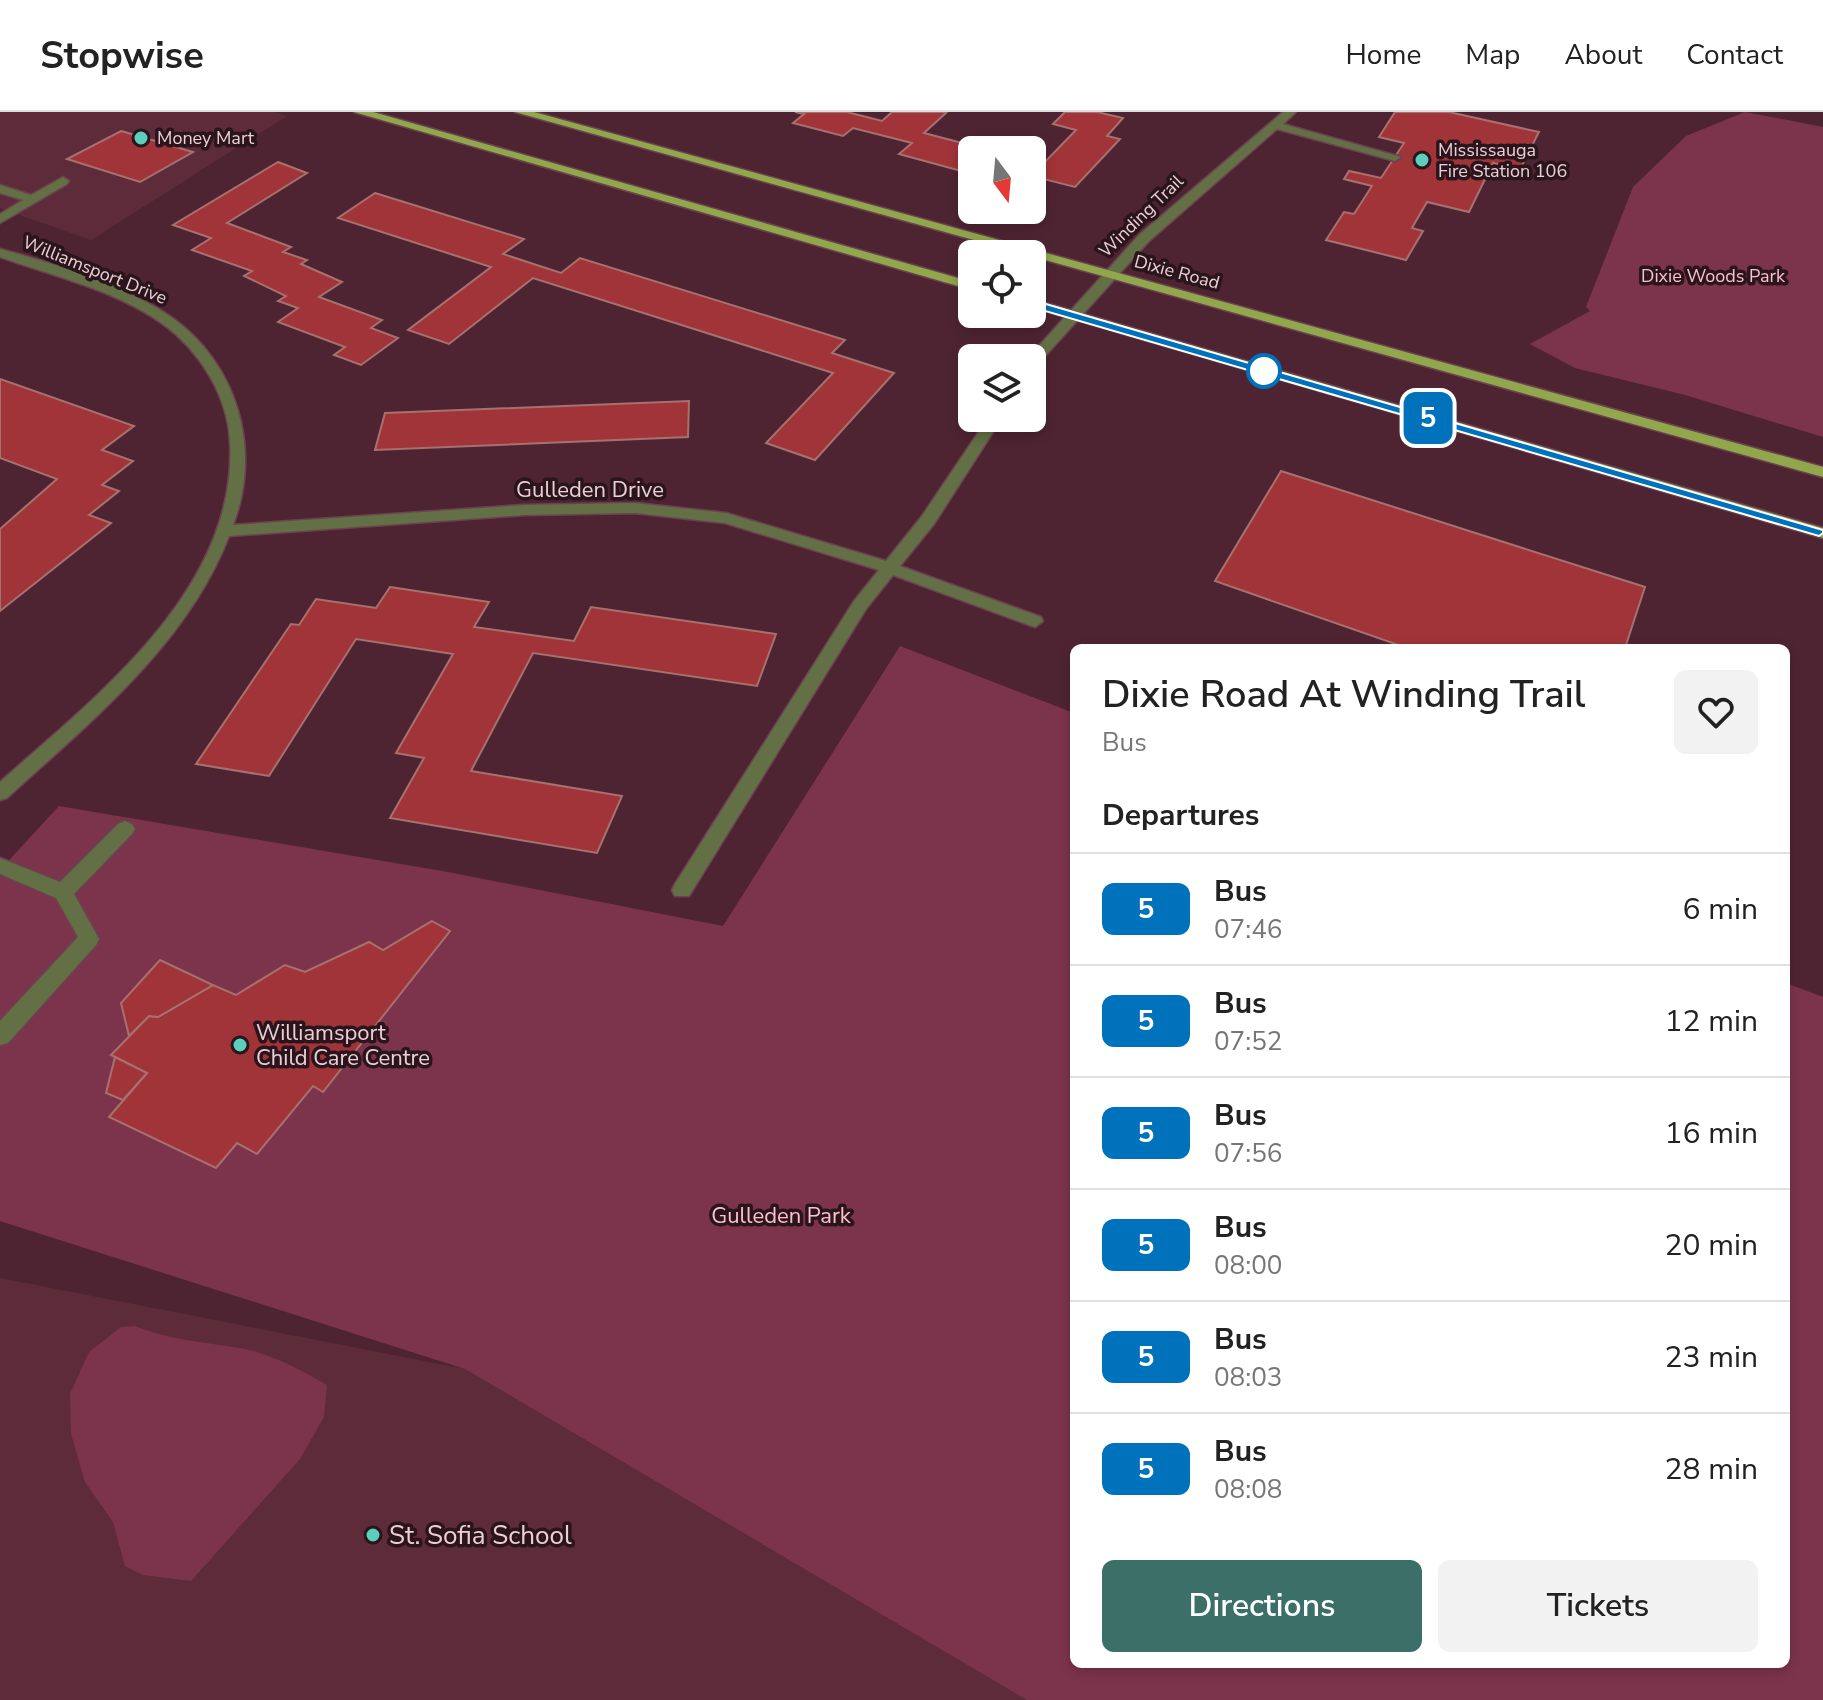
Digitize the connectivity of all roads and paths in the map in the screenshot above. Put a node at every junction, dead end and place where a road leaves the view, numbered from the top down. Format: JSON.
{"nodes":[{"id":1,"x":360,"y":112,"type":"edge"},
{"id":2,"x":521,"y":112,"type":"edge"},
{"id":3,"x":1290,"y":112,"type":"edge"},
{"id":4,"x":1274,"y":125,"type":"junction"},
{"id":5,"x":1395,"y":157,"type":"dead end"},
{"id":6,"x":63,"y":181,"type":"dead end"},
{"id":7,"x":0,"y":189,"type":"edge"},
{"id":8,"x":32,"y":199,"type":"junction"},
{"id":9,"x":0,"y":219,"type":"edge"},
{"id":10,"x":0,"y":253,"type":"edge"},
{"id":11,"x":1109,"y":274,"type":"junction"},
{"id":12,"x":958,"y":282,"type":"edge"},
{"id":13,"x":1046,"y":307,"type":"edge"},
{"id":14,"x":1075,"y":316,"type":"junction"},
{"id":15,"x":1046,"y":347,"type":"edge"},
{"id":16,"x":986,"y":432,"type":"edge"},
{"id":17,"x":1823,"y":472,"type":"edge"},
{"id":18,"x":225,"y":531,"type":"junction"},
{"id":19,"x":1823,"y":533,"type":"edge"},
{"id":20,"x":888,"y":567,"type":"junction"},
{"id":21,"x":1035,"y":621,"type":"dead end"},
{"id":22,"x":0,"y":793,"type":"edge"},
{"id":23,"x":125,"y":829,"type":"dead end"},
{"id":24,"x":0,"y":866,"type":"edge"},
{"id":25,"x":682,"y":890,"type":"dead end"},
{"id":26,"x":63,"y":892,"type":"junction"},
{"id":27,"x":0,"y":1036,"type":"edge"}],
"edges":[{"from":1,"to":12,"type":"main road"},
{"from":2,"to":11,"type":"main road","name":"Dixie Road"},
{"from":3,"to":4,"type":"street","name":"Winding Trail"},
{"from":4,"to":5,"type":"street"},
{"from":4,"to":11,"type":"street","name":"Winding Trail"},
{"from":6,"to":8,"type":"street"},
{"from":7,"to":8,"type":"street"},
{"from":8,"to":9,"type":"street"},
{"from":10,"to":18,"type":"street","name":"Williamsport Drive"},
{"from":11,"to":14,"type":"street","name":"Winding Trail"},
{"from":11,"to":17,"type":"main road","name":"Dixie Road"},
{"from":13,"to":14,"type":"main road"},
{"from":14,"to":15,"type":"street","name":"Winding Trail"},
{"from":14,"to":19,"type":"main road"},
{"from":16,"to":20,"type":"street"},
{"from":18,"to":20,"type":"street","name":"Gulleden Drive"},
{"from":18,"to":22,"type":"street","name":"Williamsport Drive"},
{"from":20,"to":21,"type":"street","name":"Gulleden Drive"},
{"from":20,"to":25,"type":"street"},
{"from":23,"to":26,"type":"street"},
{"from":24,"to":26,"type":"street"},
{"from":26,"to":27,"type":"street"}]}
